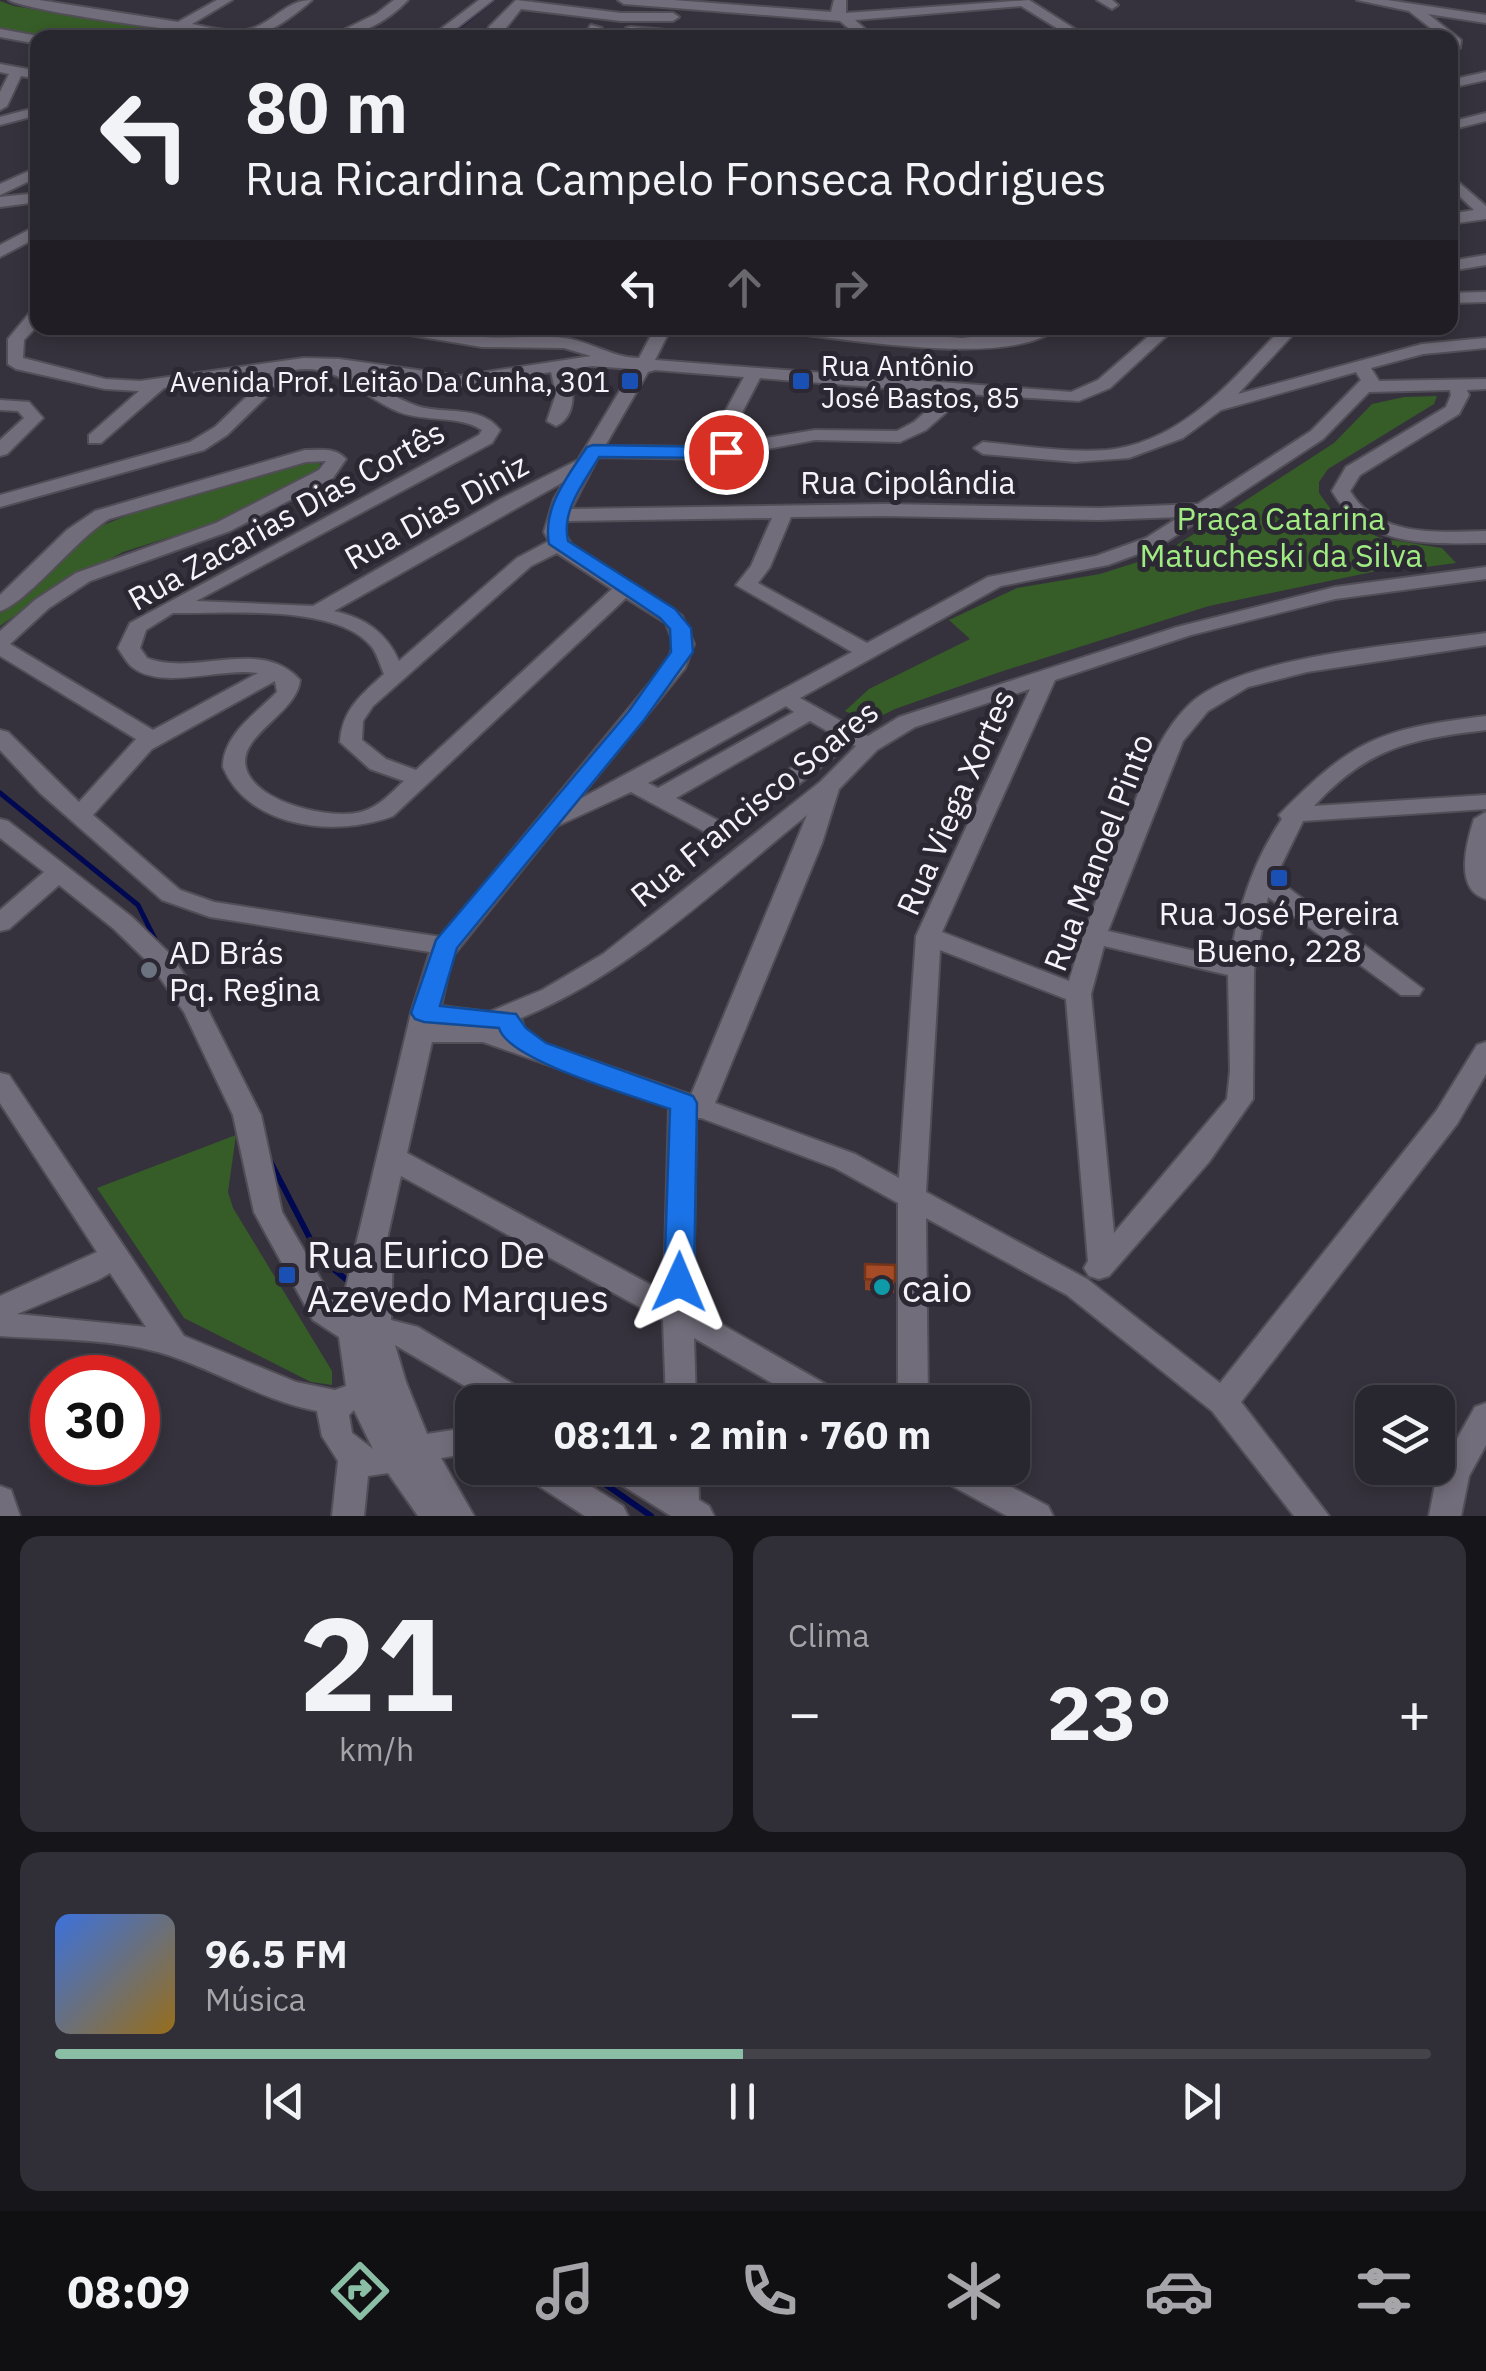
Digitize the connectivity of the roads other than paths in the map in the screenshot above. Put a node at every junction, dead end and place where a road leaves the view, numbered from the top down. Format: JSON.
{"nodes":[{"id":1,"x":15,"y":0,"type":"edge"},
{"id":2,"x":224,"y":0,"type":"edge"},
{"id":3,"x":306,"y":0,"type":"edge"},
{"id":4,"x":377,"y":0,"type":"edge"},
{"id":5,"x":486,"y":0,"type":"edge"},
{"id":6,"x":624,"y":0,"type":"edge"},
{"id":7,"x":840,"y":0,"type":"edge"},
{"id":8,"x":1363,"y":0,"type":"edge"},
{"id":9,"x":644,"y":1,"type":"edge"},
{"id":10,"x":1021,"y":1,"type":"edge"},
{"id":11,"x":520,"y":2,"type":"edge"},
{"id":12,"x":685,"y":2,"type":"edge"},
{"id":13,"x":398,"y":3,"type":"edge"},
{"id":14,"x":1412,"y":7,"type":"junction"},
{"id":15,"x":810,"y":15,"type":"junction"},
{"id":16,"x":843,"y":17,"type":"junction"},
{"id":17,"x":504,"y":18,"type":"junction"},
{"id":18,"x":1486,"y":19,"type":"edge"},
{"id":19,"x":177,"y":28,"type":"junction"},
{"id":20,"x":189,"y":30,"type":"edge"},
{"id":21,"x":260,"y":30,"type":"edge"},
{"id":22,"x":356,"y":30,"type":"edge"},
{"id":23,"x":447,"y":30,"type":"edge"},
{"id":24,"x":497,"y":30,"type":"edge"},
{"id":25,"x":574,"y":30,"type":"edge"},
{"id":26,"x":859,"y":30,"type":"edge"},
{"id":27,"x":1070,"y":30,"type":"edge"},
{"id":28,"x":1441,"y":30,"type":"edge"},
{"id":29,"x":0,"y":33,"type":"edge"},
{"id":30,"x":30,"y":39,"type":"edge"},
{"id":31,"x":0,"y":68,"type":"edge"},
{"id":32,"x":16,"y":71,"type":"junction"},
{"id":33,"x":30,"y":74,"type":"edge"},
{"id":34,"x":1486,"y":76,"type":"edge"},
{"id":35,"x":1458,"y":82,"type":"edge"},
{"id":36,"x":0,"y":106,"type":"edge"},
{"id":37,"x":30,"y":114,"type":"edge"},
{"id":38,"x":1486,"y":117,"type":"edge"},
{"id":39,"x":0,"y":121,"type":"edge"},
{"id":40,"x":1458,"y":124,"type":"edge"},
{"id":41,"x":30,"y":161,"type":"edge"},
{"id":42,"x":2,"y":173,"type":"edge"},
{"id":43,"x":30,"y":175,"type":"edge"},
{"id":44,"x":1458,"y":187,"type":"edge"},
{"id":45,"x":0,"y":190,"type":"edge"},
{"id":46,"x":30,"y":197,"type":"edge"},
{"id":47,"x":0,"y":202,"type":"edge"},
{"id":48,"x":1485,"y":214,"type":"edge"},
{"id":49,"x":1458,"y":218,"type":"edge"},
{"id":50,"x":29,"y":238,"type":"edge"},
{"id":51,"x":0,"y":252,"type":"edge"},
{"id":52,"x":1486,"y":260,"type":"edge"},
{"id":53,"x":1458,"y":265,"type":"edge"},
{"id":54,"x":1486,"y":297,"type":"edge"},
{"id":55,"x":1458,"y":298,"type":"edge"},
{"id":56,"x":30,"y":324,"type":"edge"},
{"id":57,"x":456,"y":335,"type":"edge"},
{"id":58,"x":660,"y":335,"type":"edge"},
{"id":59,"x":877,"y":335,"type":"edge"},
{"id":60,"x":1036,"y":335,"type":"edge"},
{"id":61,"x":1159,"y":335,"type":"edge"},
{"id":62,"x":1284,"y":335,"type":"edge"},
{"id":63,"x":1486,"y":343,"type":"edge"},
{"id":64,"x":610,"y":360,"type":"junction"},
{"id":65,"x":290,"y":364,"type":"junction"},
{"id":66,"x":340,"y":364,"type":"junction"},
{"id":67,"x":645,"y":364,"type":"junction"},
{"id":68,"x":1360,"y":365,"type":"junction"},
{"id":69,"x":555,"y":366,"type":"junction"},
{"id":70,"x":754,"y":374,"type":"junction"},
{"id":71,"x":158,"y":384,"type":"junction"},
{"id":72,"x":1486,"y":384,"type":"edge"},
{"id":73,"x":1457,"y":385,"type":"junction"},
{"id":74,"x":1365,"y":388,"type":"junction"},
{"id":75,"x":961,"y":390,"type":"junction"},
{"id":76,"x":0,"y":405,"type":"edge"},
{"id":77,"x":1214,"y":406,"type":"junction"},
{"id":78,"x":556,"y":421,"type":"dead end"},
{"id":79,"x":94,"y":440,"type":"dead end"},
{"id":80,"x":982,"y":448,"type":"dead end"},
{"id":81,"x":0,"y":450,"type":"edge"},
{"id":82,"x":712,"y":453,"type":"junction"},
{"id":83,"x":590,"y":457,"type":"junction"},
{"id":84,"x":528,"y":493,"type":"junction"},
{"id":85,"x":0,"y":500,"type":"edge"},
{"id":86,"x":1198,"y":510,"type":"junction"},
{"id":87,"x":559,"y":511,"type":"junction"},
{"id":88,"x":784,"y":512,"type":"junction"},
{"id":89,"x":1449,"y":537,"type":"junction"},
{"id":90,"x":1486,"y":537,"type":"edge"},
{"id":91,"x":559,"y":544,"type":"junction"},
{"id":92,"x":1485,"y":574,"type":"edge"},
{"id":93,"x":627,"y":586,"type":"junction"},
{"id":94,"x":0,"y":606,"type":"edge"},
{"id":95,"x":168,"y":607,"type":"junction"},
{"id":96,"x":316,"y":613,"type":"junction"},
{"id":97,"x":1486,"y":639,"type":"edge"},
{"id":98,"x":0,"y":644,"type":"edge"},
{"id":99,"x":868,"y":652,"type":"junction"},
{"id":100,"x":277,"y":671,"type":"junction"},
{"id":101,"x":396,"y":674,"type":"junction"},
{"id":102,"x":1046,"y":676,"type":"junction"},
{"id":103,"x":784,"y":698,"type":"junction"},
{"id":104,"x":809,"y":712,"type":"junction"},
{"id":105,"x":1486,"y":722,"type":"edge"},
{"id":106,"x":0,"y":737,"type":"edge"},
{"id":107,"x":152,"y":738,"type":"junction"},
{"id":108,"x":859,"y":739,"type":"junction"},
{"id":109,"x":421,"y":780,"type":"junction"},
{"id":110,"x":631,"y":782,"type":"junction"},
{"id":111,"x":828,"y":787,"type":"junction"},
{"id":112,"x":660,"y":797,"type":"junction"},
{"id":113,"x":1486,"y":802,"type":"edge"},
{"id":114,"x":79,"y":816,"type":"junction"},
{"id":115,"x":1292,"y":816,"type":"junction"},
{"id":116,"x":1486,"y":818,"type":"edge"},
{"id":117,"x":548,"y":824,"type":"junction"},
{"id":118,"x":0,"y":826,"type":"edge"},
{"id":119,"x":60,"y":871,"type":"junction"},
{"id":120,"x":1263,"y":881,"type":"junction"},
{"id":121,"x":1486,"y":891,"type":"edge"},
{"id":122,"x":0,"y":923,"type":"edge"},
{"id":123,"x":928,"y":936,"type":"junction"},
{"id":124,"x":1094,"y":936,"type":"junction"},
{"id":125,"x":445,"y":946,"type":"junction"},
{"id":126,"x":1241,"y":970,"type":"junction"},
{"id":127,"x":1410,"y":989,"type":"dead end"},
{"id":128,"x":1078,"y":994,"type":"junction"},
{"id":129,"x":422,"y":1023,"type":"junction"},
{"id":130,"x":500,"y":1028,"type":"junction"},
{"id":131,"x":1486,"y":1051,"type":"edge"},
{"id":132,"x":0,"y":1082,"type":"edge"},
{"id":133,"x":691,"y":1106,"type":"junction"},
{"id":134,"x":394,"y":1159,"type":"junction"},
{"id":135,"x":912,"y":1196,"type":"junction"},
{"id":136,"x":116,"y":1255,"type":"junction"},
{"id":137,"x":1104,"y":1264,"type":"junction"},
{"id":138,"x":1077,"y":1287,"type":"junction"},
{"id":139,"x":678,"y":1316,"type":"junction"},
{"id":140,"x":3,"y":1324,"type":"edge"},
{"id":141,"x":365,"y":1330,"type":"junction"},
{"id":142,"x":172,"y":1344,"type":"junction"},
{"id":143,"x":489,"y":1385,"type":"edge"},
{"id":144,"x":680,"y":1385,"type":"edge"},
{"id":145,"x":800,"y":1385,"type":"edge"},
{"id":146,"x":912,"y":1385,"type":"edge"},
{"id":147,"x":1224,"y":1402,"type":"junction"},
{"id":148,"x":344,"y":1407,"type":"junction"},
{"id":149,"x":1486,"y":1416,"type":"edge"},
{"id":150,"x":455,"y":1441,"type":"edge"},
{"id":151,"x":406,"y":1445,"type":"junction"},
{"id":152,"x":354,"y":1458,"type":"junction"},
{"id":153,"x":563,"y":1485,"type":"edge"},
{"id":154,"x":648,"y":1485,"type":"edge"},
{"id":155,"x":686,"y":1485,"type":"edge"},
{"id":156,"x":979,"y":1485,"type":"edge"},
{"id":157,"x":0,"y":1500,"type":"edge"},
{"id":158,"x":691,"y":1511,"type":"edge"},
{"id":159,"x":4,"y":1516,"type":"edge"},
{"id":160,"x":348,"y":1516,"type":"edge"},
{"id":161,"x":438,"y":1516,"type":"edge"},
{"id":162,"x":458,"y":1516,"type":"edge"},
{"id":163,"x":612,"y":1516,"type":"edge"},
{"id":164,"x":1037,"y":1516,"type":"edge"},
{"id":165,"x":1313,"y":1516,"type":"edge"},
{"id":166,"x":1445,"y":1516,"type":"edge"}],
"edges":[{"from":1,"to":19,"type":"street"},
{"from":2,"to":19,"type":"street"},
{"from":3,"to":21,"type":"street"},
{"from":4,"to":13,"type":"street"},
{"from":5,"to":23,"type":"street"},
{"from":6,"to":9,"type":"street"},
{"from":7,"to":16,"type":"street"},
{"from":8,"to":14,"type":"street"},
{"from":9,"to":12,"type":"street"},
{"from":10,"to":16,"type":"street"},
{"from":10,"to":27,"type":"street"},
{"from":11,"to":15,"type":"street"},
{"from":11,"to":17,"type":"street"},
{"from":12,"to":15,"type":"street"},
{"from":13,"to":22,"type":"street"},
{"from":14,"to":18,"type":"street"},
{"from":14,"to":28,"type":"street"},
{"from":15,"to":16,"type":"street"},
{"from":16,"to":26,"type":"street"},
{"from":17,"to":24,"type":"street"},
{"from":17,"to":25,"type":"street"},
{"from":19,"to":20,"type":"street"},
{"from":29,"to":30,"type":"street"},
{"from":31,"to":32,"type":"street"},
{"from":32,"to":33,"type":"street"},
{"from":32,"to":36,"type":"street"},
{"from":34,"to":35,"type":"street"},
{"from":37,"to":39,"type":"street"},
{"from":38,"to":40,"type":"street"},
{"from":41,"to":42,"type":"street"},
{"from":43,"to":45,"type":"street"},
{"from":44,"to":48,"type":"street"},
{"from":46,"to":47,"type":"street"},
{"from":48,"to":49,"type":"street"},
{"from":50,"to":51,"type":"street"},
{"from":52,"to":53,"type":"street"},
{"from":54,"to":55,"type":"street"},
{"from":56,"to":71,"type":"street"},
{"from":57,"to":64,"type":"street"},
{"from":58,"to":67,"type":"street"},
{"from":59,"to":60,"type":"street"},
{"from":61,"to":75,"type":"street"},
{"from":62,"to":77,"type":"street"},
{"from":63,"to":68,"type":"street"},
{"from":64,"to":67,"type":"street"},
{"from":64,"to":69,"type":"street"},
{"from":65,"to":66,"type":"street"},
{"from":65,"to":71,"type":"street"},
{"from":65,"to":85,"type":"street"},
{"from":66,"to":69,"type":"street"},
{"from":66,"to":95,"type":"street","name":"Rua Zacarias Dias Cortês"},
{"from":67,"to":70,"type":"street"},
{"from":67,"to":83,"type":"street"},
{"from":68,"to":74,"type":"street"},
{"from":68,"to":77,"type":"street"},
{"from":69,"to":78,"type":"street"},
{"from":70,"to":75,"type":"street"},
{"from":70,"to":82,"type":"street"},
{"from":71,"to":79,"type":"street"},
{"from":72,"to":73,"type":"street"},
{"from":73,"to":74,"type":"street"},
{"from":73,"to":89,"type":"street"},
{"from":74,"to":86,"type":"street"},
{"from":75,"to":82,"type":"street"},
{"from":76,"to":81,"type":"street"},
{"from":77,"to":80,"type":"street"},
{"from":82,"to":83,"type":"street"},
{"from":83,"to":84,"type":"street","name":"Rua Dias Diniz"},
{"from":83,"to":87,"type":"street"},
{"from":84,"to":87,"type":"street"},
{"from":84,"to":96,"type":"street","name":"Rua Dias Diniz"},
{"from":86,"to":88,"type":"street","name":"Rua Cipolândia"},
{"from":86,"to":99,"type":"street"},
{"from":87,"to":88,"type":"street","name":"Rua Cipolândia"},
{"from":87,"to":91,"type":"street"},
{"from":88,"to":99,"type":"street"},
{"from":89,"to":90,"type":"street"},
{"from":89,"to":92,"type":"street"},
{"from":91,"to":93,"type":"street"},
{"from":91,"to":101,"type":"street"},
{"from":92,"to":102,"type":"street","name":"Rua Francisco Soares"},
{"from":93,"to":109,"type":"street"},
{"from":93,"to":117,"type":"street"},
{"from":94,"to":98,"type":"street"},
{"from":95,"to":96,"type":"street"},
{"from":95,"to":100,"type":"street","name":"Rua Zacarias Dias Cortês"},
{"from":96,"to":101,"type":"street"},
{"from":97,"to":124,"type":"street","name":"Rua Manoel Pinto"},
{"from":98,"to":107,"type":"street"},
{"from":99,"to":103,"type":"street"},
{"from":100,"to":107,"type":"street"},
{"from":100,"to":109,"type":"street"},
{"from":101,"to":109,"type":"street"},
{"from":102,"to":108,"type":"street","name":"Rua Francisco Soares"},
{"from":102,"to":123,"type":"street","name":"Rua Viega Xortes"},
{"from":103,"to":104,"type":"street"},
{"from":103,"to":110,"type":"street"},
{"from":104,"to":108,"type":"street"},
{"from":104,"to":112,"type":"street"},
{"from":105,"to":115,"type":"street"},
{"from":106,"to":114,"type":"street"},
{"from":107,"to":114,"type":"street"},
{"from":108,"to":111,"type":"street","name":"Rua Francisco Soares"},
{"from":108,"to":112,"type":"street"},
{"from":110,"to":112,"type":"street"},
{"from":110,"to":117,"type":"street"},
{"from":111,"to":130,"type":"street","name":"Rua Francisco Soares"},
{"from":111,"to":133,"type":"street"},
{"from":113,"to":115,"type":"street"},
{"from":114,"to":125,"type":"street"},
{"from":115,"to":120,"type":"street"},
{"from":116,"to":121,"type":"street"},
{"from":117,"to":125,"type":"street"},
{"from":118,"to":119,"type":"street"},
{"from":119,"to":122,"type":"street"},
{"from":119,"to":141,"type":"street"},
{"from":120,"to":126,"type":"street"},
{"from":120,"to":127,"type":"street"},
{"from":123,"to":128,"type":"street"},
{"from":123,"to":135,"type":"street","name":"Rua Viega Xortes"},
{"from":124,"to":126,"type":"street"},
{"from":124,"to":128,"type":"street","name":"Rua Manoel Pinto"},
{"from":125,"to":129,"type":"street"},
{"from":126,"to":137,"type":"street"},
{"from":128,"to":137,"type":"street","name":"Rua Manoel Pinto"},
{"from":129,"to":130,"type":"street"},
{"from":129,"to":134,"type":"street"},
{"from":130,"to":133,"type":"street"},
{"from":131,"to":147,"type":"street"},
{"from":132,"to":136,"type":"street"},
{"from":133,"to":135,"type":"street"},
{"from":133,"to":139,"type":"street"},
{"from":134,"to":139,"type":"street"},
{"from":134,"to":141,"type":"street"},
{"from":135,"to":138,"type":"street"},
{"from":135,"to":146,"type":"street","name":"Rua Viega Xortes"},
{"from":136,"to":140,"type":"street"},
{"from":136,"to":142,"type":"street"},
{"from":137,"to":138,"type":"street"},
{"from":138,"to":147,"type":"street"},
{"from":139,"to":144,"type":"street"},
{"from":139,"to":145,"type":"street"},
{"from":140,"to":142,"type":"street"},
{"from":141,"to":143,"type":"street"},
{"from":141,"to":148,"type":"street"},
{"from":141,"to":151,"type":"street"},
{"from":142,"to":148,"type":"street"},
{"from":147,"to":165,"type":"street"},
{"from":148,"to":151,"type":"street"},
{"from":148,"to":152,"type":"street"},
{"from":149,"to":166,"type":"street"},
{"from":150,"to":151,"type":"street"},
{"from":151,"to":152,"type":"street"},
{"from":151,"to":161,"type":"street"},
{"from":151,"to":162,"type":"street"},
{"from":152,"to":160,"type":"street"},
{"from":153,"to":163,"type":"street"},
{"from":154,"to":158,"type":"street"},
{"from":155,"to":158,"type":"street"},
{"from":156,"to":164,"type":"street"},
{"from":157,"to":159,"type":"street"}]}
